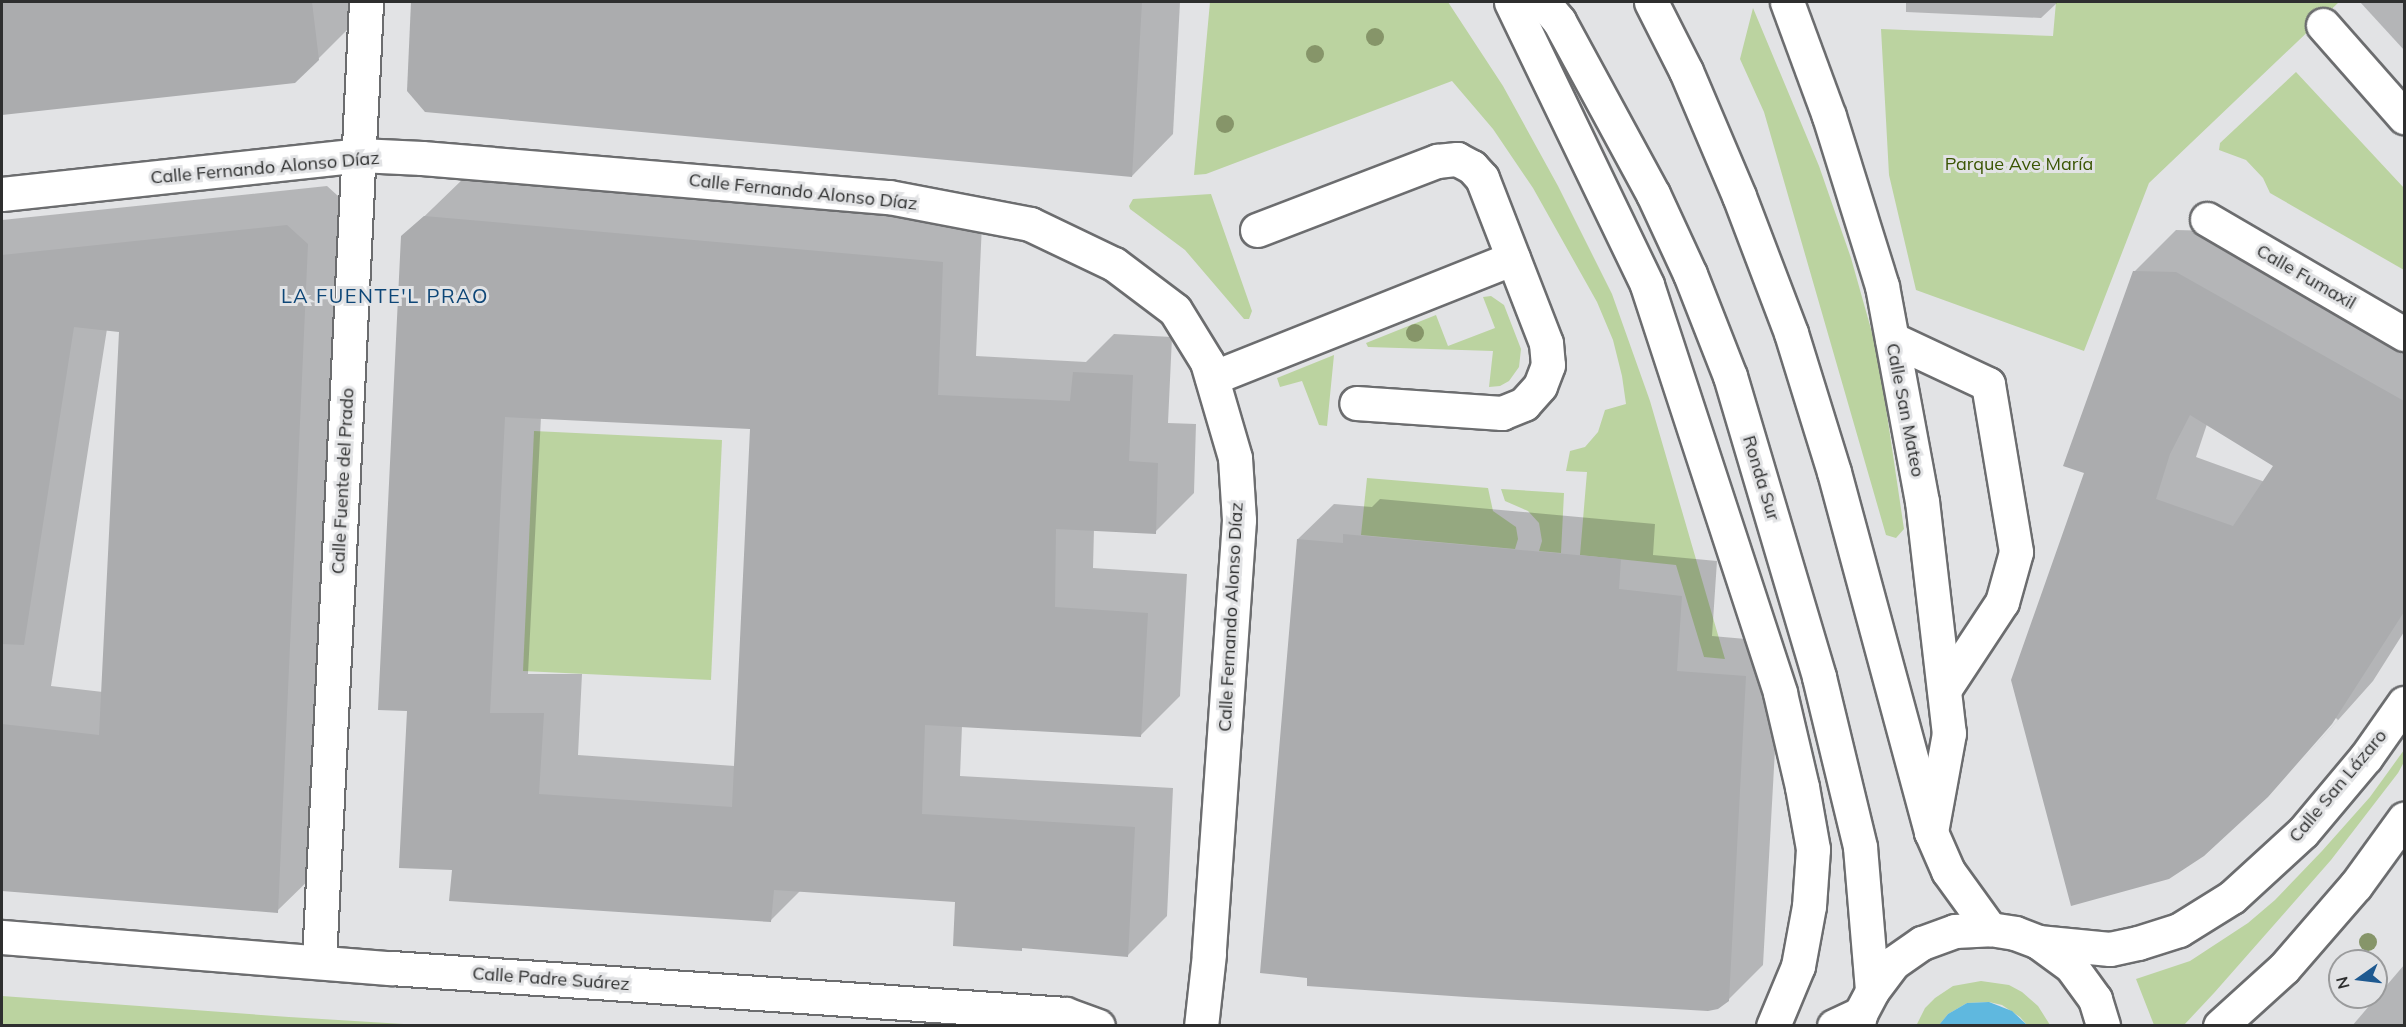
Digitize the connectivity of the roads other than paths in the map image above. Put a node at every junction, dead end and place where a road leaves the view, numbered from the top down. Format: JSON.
{"nodes":[{"id":1,"x":366,"y":2,"type":"edge"},
{"id":2,"x":1511,"y":2,"type":"edge"},
{"id":3,"x":1544,"y":2,"type":"edge"},
{"id":4,"x":1651,"y":2,"type":"edge"},
{"id":5,"x":1766,"y":2,"type":"edge"},
{"id":6,"x":1787,"y":2,"type":"edge"},
{"id":7,"x":2333,"y":37,"type":"dead end"},
{"id":8,"x":1829,"y":116,"type":"junction"},
{"id":9,"x":2404,"y":117,"type":"edge"},
{"id":10,"x":359,"y":155,"type":"junction"},
{"id":11,"x":2,"y":194,"type":"edge"},
{"id":12,"x":2207,"y":219,"type":"dead end"},
{"id":13,"x":1257,"y":230,"type":"dead end"},
{"id":14,"x":1513,"y":258,"type":"junction"},
{"id":15,"x":2404,"y":334,"type":"edge"},
{"id":16,"x":1892,"y":339,"type":"junction"},
{"id":17,"x":1212,"y":378,"type":"junction"},
{"id":18,"x":1356,"y":403,"type":"dead end"},
{"id":19,"x":1944,"y":690,"type":"junction"},
{"id":20,"x":2404,"y":703,"type":"edge"},
{"id":21,"x":2404,"y":819,"type":"edge"},
{"id":22,"x":1931,"y":832,"type":"junction"},
{"id":23,"x":1990,"y":929,"type":"junction"},
{"id":24,"x":2,"y":937,"type":"edge"},
{"id":25,"x":2038,"y":942,"type":"junction"},
{"id":26,"x":319,"y":961,"type":"junction"},
{"id":27,"x":2284,"y":968,"type":"junction"},
{"id":28,"x":1856,"y":1014,"type":"edge"},
{"id":29,"x":1098,"y":1026,"type":"edge"},
{"id":30,"x":1202,"y":1026,"type":"edge"},
{"id":31,"x":1773,"y":1026,"type":"edge"},
{"id":32,"x":2103,"y":1026,"type":"edge"},
{"id":33,"x":2220,"y":1026,"type":"edge"},
{"id":34,"x":2241,"y":1026,"type":"edge"}],
"edges":[{"from":1,"to":10,"type":"main road","name":"Calle Fuente del Prado"},
{"from":2,"to":31,"type":"main road"},
{"from":3,"to":28,"type":"main road","name":"Ronda Sur"},
{"from":4,"to":22,"type":"main road"},
{"from":5,"to":8,"type":"main road"},
{"from":6,"to":8,"type":"main road","name":"Calle San Mateo"},
{"from":7,"to":9,"type":"main road"},
{"from":8,"to":16,"type":"main road","name":"Calle San Mateo"},
{"from":10,"to":11,"type":"main road","name":"Calle Fernando Alonso Díaz"},
{"from":10,"to":17,"type":"main road","name":"Calle Fernando Alonso Díaz"},
{"from":10,"to":26,"type":"main road","name":"Calle Fuente del Prado"},
{"from":12,"to":15,"type":"main road","name":"Calle Fumaxil"},
{"from":13,"to":14,"type":"main road"},
{"from":14,"to":17,"type":"main road"},
{"from":14,"to":18,"type":"main road"},
{"from":16,"to":19,"type":"main road","name":"Calle San Mateo"},
{"from":16,"to":19,"type":"main road"},
{"from":17,"to":30,"type":"main road","name":"Calle Fernando Alonso Díaz"},
{"from":19,"to":22,"type":"main road","name":"Calle San Mateo"},
{"from":20,"to":25,"type":"main road","name":"Calle San Lázaro"},
{"from":21,"to":27,"type":"main road"},
{"from":22,"to":23,"type":"main road"},
{"from":23,"to":25,"type":"main road"},
{"from":23,"to":28,"type":"main road"},
{"from":24,"to":26,"type":"main road","name":"Calle Padre Suárez"},
{"from":25,"to":32,"type":"main road"},
{"from":26,"to":29,"type":"main road","name":"Calle Padre Suárez"},
{"from":27,"to":33,"type":"main road"},
{"from":27,"to":34,"type":"main road"}]}
